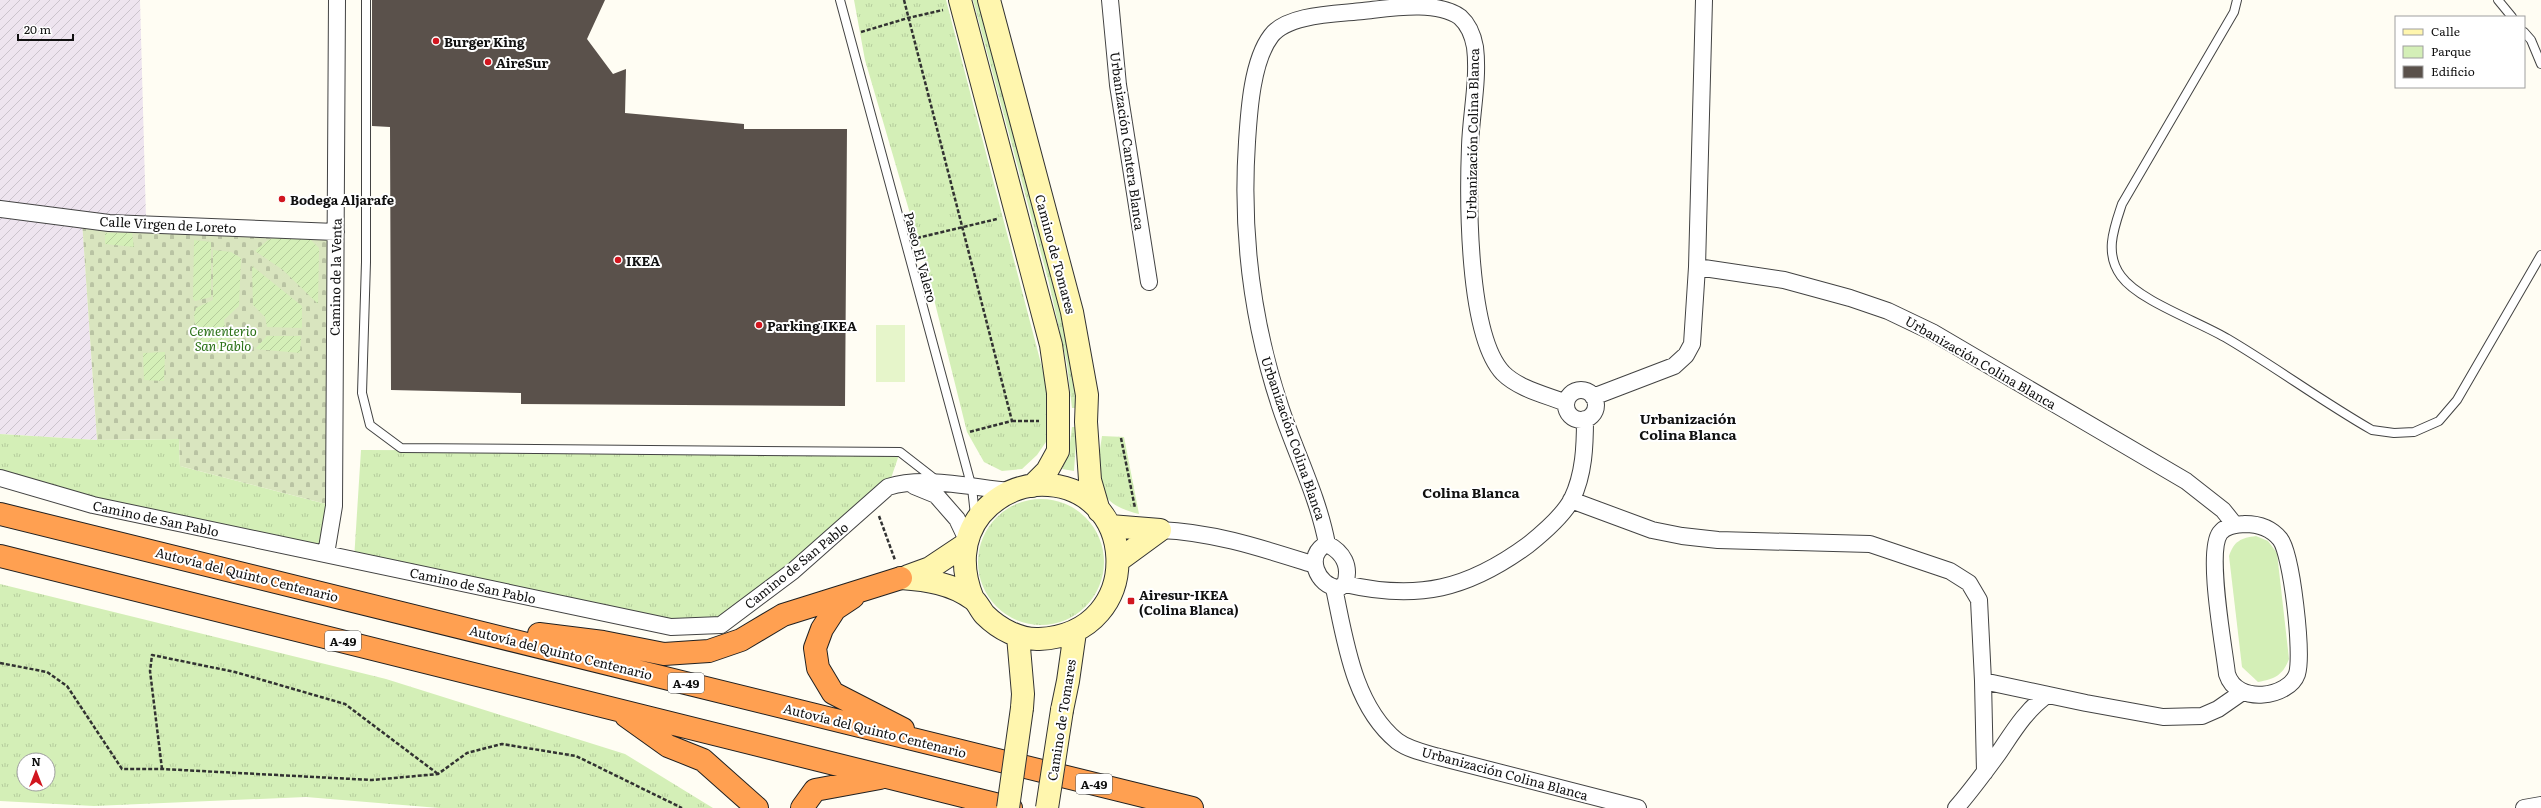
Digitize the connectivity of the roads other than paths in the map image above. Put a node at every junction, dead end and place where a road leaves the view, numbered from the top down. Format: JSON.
{"nodes":[{"id":1,"x":337,"y":0,"type":"edge"},
{"id":2,"x":366,"y":0,"type":"edge"},
{"id":3,"x":840,"y":0,"type":"edge"},
{"id":4,"x":989,"y":0,"type":"edge"},
{"id":5,"x":1110,"y":0,"type":"edge"},
{"id":6,"x":1704,"y":0,"type":"edge"},
{"id":7,"x":2237,"y":0,"type":"edge"},
{"id":8,"x":2498,"y":0,"type":"edge"},
{"id":9,"x":960,"y":3,"type":"edge"},
{"id":10,"x":2511,"y":16,"type":"edge"},
{"id":11,"x":2525,"y":33,"type":"edge"},
{"id":12,"x":2541,"y":64,"type":"edge"},
{"id":13,"x":0,"y":209,"type":"edge"},
{"id":14,"x":336,"y":232,"type":"junction"},
{"id":15,"x":2541,"y":255,"type":"edge"},
{"id":16,"x":1697,"y":267,"type":"junction"},
{"id":17,"x":1149,"y":282,"type":"dead end"},
{"id":18,"x":1593,"y":397,"type":"junction"},
{"id":19,"x":1566,"y":403,"type":"junction"},
{"id":20,"x":1585,"y":419,"type":"junction"},
{"id":21,"x":0,"y":478,"type":"edge"},
{"id":22,"x":904,"y":482,"type":"junction"},
{"id":23,"x":940,"y":483,"type":"junction"},
{"id":24,"x":1032,"y":486,"type":"junction"},
{"id":25,"x":972,"y":488,"type":"junction"},
{"id":26,"x":1012,"y":491,"type":"junction"},
{"id":27,"x":1572,"y":500,"type":"junction"},
{"id":28,"x":0,"y":514,"type":"edge"},
{"id":29,"x":1104,"y":519,"type":"junction"},
{"id":30,"x":2234,"y":525,"type":"junction"},
{"id":31,"x":1160,"y":530,"type":"junction"},
{"id":32,"x":969,"y":535,"type":"junction"},
{"id":33,"x":1327,"y":544,"type":"junction"},
{"id":34,"x":326,"y":554,"type":"junction"},
{"id":35,"x":0,"y":556,"type":"edge"},
{"id":36,"x":1119,"y":560,"type":"junction"},
{"id":37,"x":1315,"y":564,"type":"junction"},
{"id":38,"x":901,"y":578,"type":"junction"},
{"id":39,"x":1340,"y":586,"type":"junction"},
{"id":40,"x":866,"y":588,"type":"junction"},
{"id":41,"x":973,"y":599,"type":"junction"},
{"id":42,"x":443,"y":622,"type":"junction"},
{"id":43,"x":1075,"y":632,"type":"junction"},
{"id":44,"x":1018,"y":636,"type":"junction"},
{"id":45,"x":1984,"y":680,"type":"junction"},
{"id":46,"x":2241,"y":693,"type":"junction"},
{"id":47,"x":2047,"y":695,"type":"junction"},
{"id":48,"x":616,"y":709,"type":"junction"},
{"id":49,"x":929,"y":743,"type":"junction"},
{"id":50,"x":1985,"y":772,"type":"junction"},
{"id":51,"x":887,"y":777,"type":"junction"},
{"id":52,"x":2541,"y":805,"type":"edge"},
{"id":53,"x":757,"y":808,"type":"edge"},
{"id":54,"x":802,"y":808,"type":"edge"},
{"id":55,"x":1008,"y":808,"type":"edge"},
{"id":56,"x":1012,"y":808,"type":"edge"},
{"id":57,"x":1047,"y":808,"type":"edge"},
{"id":58,"x":1192,"y":808,"type":"edge"},
{"id":59,"x":1638,"y":808,"type":"edge"},
{"id":60,"x":1956,"y":808,"type":"edge"},
{"id":61,"x":2524,"y":808,"type":"edge"}],
"edges":[{"from":1,"to":14,"type":"street","name":"Camino de la Venta"},
{"from":2,"to":23,"type":"lane"},
{"from":3,"to":25,"type":"lane","name":"Paseo El Valero"},
{"from":4,"to":29,"type":"street","name":"Camino de Tomares"},
{"from":5,"to":17,"type":"street","name":"Urbanización Cantera Blanca"},
{"from":6,"to":16,"type":"street"},
{"from":7,"to":15,"type":"lane"},
{"from":8,"to":10,"type":"lane"},
{"from":9,"to":24,"type":"street","name":"Camino de Tomares"},
{"from":11,"to":12,"type":"lane"},
{"from":13,"to":14,"type":"street","name":"Calle Virgen de Loreto"},
{"from":14,"to":34,"type":"street","name":"Camino de la Venta"},
{"from":16,"to":18,"type":"street"},
{"from":16,"to":30,"type":"street","name":"Urbanización Colina Blanca"},
{"from":18,"to":19,"type":"street"},
{"from":18,"to":20,"type":"street"},
{"from":19,"to":20,"type":"street"},
{"from":19,"to":33,"type":"street","name":"Urbanización Colina Blanca"},
{"from":20,"to":27,"type":"street"},
{"from":21,"to":34,"type":"street","name":"Camino de San Pablo"},
{"from":22,"to":23,"type":"street","name":"Camino de San Pablo"},
{"from":22,"to":32,"type":"street"},
{"from":22,"to":34,"type":"street","name":"Camino de San Pablo"},
{"from":23,"to":25,"type":"street","name":"Camino de San Pablo"},
{"from":24,"to":26,"type":"street"},
{"from":24,"to":29,"type":"street"},
{"from":25,"to":26,"type":"street","name":"Camino de San Pablo"},
{"from":25,"to":32,"type":"lane","name":"Paseo El Valero"},
{"from":26,"to":32,"type":"street"},
{"from":27,"to":39,"type":"street"},
{"from":27,"to":45,"type":"street"},
{"from":28,"to":42,"type":"highway","name":"Autovía del Quinto Centenario","number":"A-49"},
{"from":29,"to":31,"type":"street"},
{"from":29,"to":36,"type":"street","name":"Camino de Tomares"},
{"from":30,"to":46,"type":"street"},
{"from":30,"to":46,"type":"street"},
{"from":31,"to":36,"type":"street"},
{"from":31,"to":37,"type":"street"},
{"from":32,"to":38,"type":"street"},
{"from":32,"to":41,"type":"street"},
{"from":33,"to":37,"type":"street"},
{"from":33,"to":39,"type":"street"},
{"from":35,"to":48,"type":"highway","number":"A-49"},
{"from":36,"to":43,"type":"street"},
{"from":37,"to":39,"type":"street"},
{"from":38,"to":40,"type":"highway"},
{"from":38,"to":41,"type":"street"},
{"from":39,"to":59,"type":"street","name":"Urbanización Colina Blanca"},
{"from":40,"to":42,"type":"highway"},
{"from":40,"to":49,"type":"highway"},
{"from":41,"to":44,"type":"street"},
{"from":42,"to":49,"type":"highway","name":"Autovía del Quinto Centenario","number":"A-49"},
{"from":43,"to":44,"type":"street"},
{"from":43,"to":57,"type":"street","name":"Camino de Tomares","bridge":true},
{"from":44,"to":55,"type":"street","bridge":true},
{"from":45,"to":47,"type":"street"},
{"from":45,"to":50,"type":"street"},
{"from":46,"to":47,"type":"street"},
{"from":47,"to":50,"type":"street"},
{"from":48,"to":51,"type":"highway","number":"A-49"},
{"from":48,"to":53,"type":"highway"},
{"from":49,"to":58,"type":"highway","name":"Autovía del Quinto Centenario","number":"A-49"},
{"from":50,"to":60,"type":"street"},
{"from":51,"to":54,"type":"highway"},
{"from":51,"to":56,"type":"highway","number":"A-49"},
{"from":52,"to":61,"type":"street"}]}
